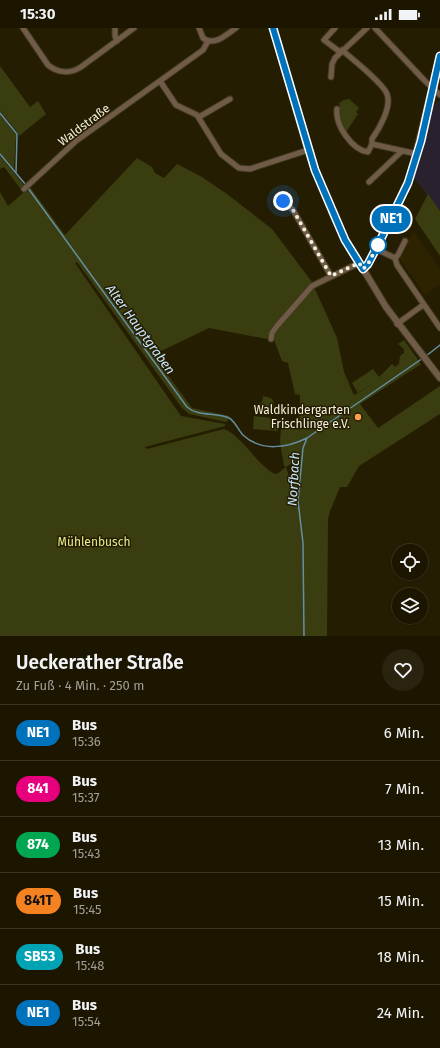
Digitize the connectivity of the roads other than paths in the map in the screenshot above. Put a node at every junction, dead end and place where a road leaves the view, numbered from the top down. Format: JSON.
{"nodes":[{"id":1,"x":23,"y":28,"type":"edge"},
{"id":2,"x":115,"y":28,"type":"edge"},
{"id":3,"x":134,"y":28,"type":"edge"},
{"id":4,"x":199,"y":28,"type":"edge"},
{"id":5,"x":236,"y":28,"type":"edge"},
{"id":6,"x":273,"y":28,"type":"edge"},
{"id":7,"x":335,"y":28,"type":"edge"},
{"id":8,"x":367,"y":28,"type":"edge"},
{"id":9,"x":375,"y":28,"type":"edge"},
{"id":10,"x":117,"y":41,"type":"junction"},
{"id":11,"x":208,"y":41,"type":"junction"},
{"id":12,"x":341,"y":51,"type":"junction"},
{"id":13,"x":440,"y":56,"type":"edge"},
{"id":14,"x":332,"y":77,"type":"dead end"},
{"id":15,"x":160,"y":81,"type":"junction"},
{"id":16,"x":433,"y":89,"type":"junction"},
{"id":17,"x":440,"y":95,"type":"edge"},
{"id":18,"x":230,"y":99,"type":"dead end"},
{"id":19,"x":337,"y":109,"type":"dead end"},
{"id":20,"x":199,"y":117,"type":"junction"},
{"id":21,"x":372,"y":144,"type":"junction"},
{"id":22,"x":308,"y":150,"type":"junction"},
{"id":23,"x":402,"y":151,"type":"junction"},
{"id":24,"x":417,"y":154,"type":"junction"},
{"id":25,"x":369,"y":182,"type":"dead end"},
{"id":26,"x":24,"y":189,"type":"dead end"},
{"id":27,"x":280,"y":198,"type":"dead end"},
{"id":28,"x":405,"y":241,"type":"dead end"},
{"id":29,"x":376,"y":248,"type":"junction"},
{"id":30,"x":395,"y":258,"type":"junction"},
{"id":31,"x":359,"y":263,"type":"junction"},
{"id":32,"x":363,"y":269,"type":"junction"},
{"id":33,"x":331,"y":276,"type":"junction"},
{"id":34,"x":423,"y":305,"type":"junction"},
{"id":35,"x":397,"y":324,"type":"junction"},
{"id":36,"x":440,"y":328,"type":"edge"},
{"id":37,"x":271,"y":339,"type":"dead end"},
{"id":38,"x":440,"y":378,"type":"edge"}],
"edges":[{"from":1,"to":10,"type":"street"},
{"from":2,"to":10,"type":"street"},
{"from":3,"to":10,"type":"street"},
{"from":4,"to":11,"type":"street"},
{"from":5,"to":11,"type":"street","name":"Waldstraße"},
{"from":6,"to":22,"type":"street"},
{"from":7,"to":12,"type":"street"},
{"from":8,"to":12,"type":"street"},
{"from":9,"to":16,"type":"street"},
{"from":11,"to":15,"type":"street","name":"Waldstraße"},
{"from":12,"to":14,"type":"street"},
{"from":12,"to":21,"type":"street"},
{"from":13,"to":16,"type":"street"},
{"from":15,"to":20,"type":"street"},
{"from":15,"to":26,"type":"street","name":"Waldstraße"},
{"from":16,"to":17,"type":"street"},
{"from":16,"to":24,"type":"street"},
{"from":18,"to":20,"type":"street"},
{"from":19,"to":21,"type":"street"},
{"from":20,"to":22,"type":"street"},
{"from":21,"to":23,"type":"street"},
{"from":22,"to":31,"type":"street"},
{"from":23,"to":24,"type":"street"},
{"from":23,"to":25,"type":"street"},
{"from":24,"to":29,"type":"street"},
{"from":27,"to":33,"type":"street"},
{"from":28,"to":30,"type":"street"},
{"from":29,"to":30,"type":"street"},
{"from":29,"to":32,"type":"street"},
{"from":30,"to":34,"type":"street"},
{"from":31,"to":32,"type":"street"},
{"from":31,"to":33,"type":"street"},
{"from":32,"to":35,"type":"street"},
{"from":33,"to":37,"type":"street"},
{"from":34,"to":35,"type":"street"},
{"from":34,"to":36,"type":"street"},
{"from":35,"to":38,"type":"street"}]}
